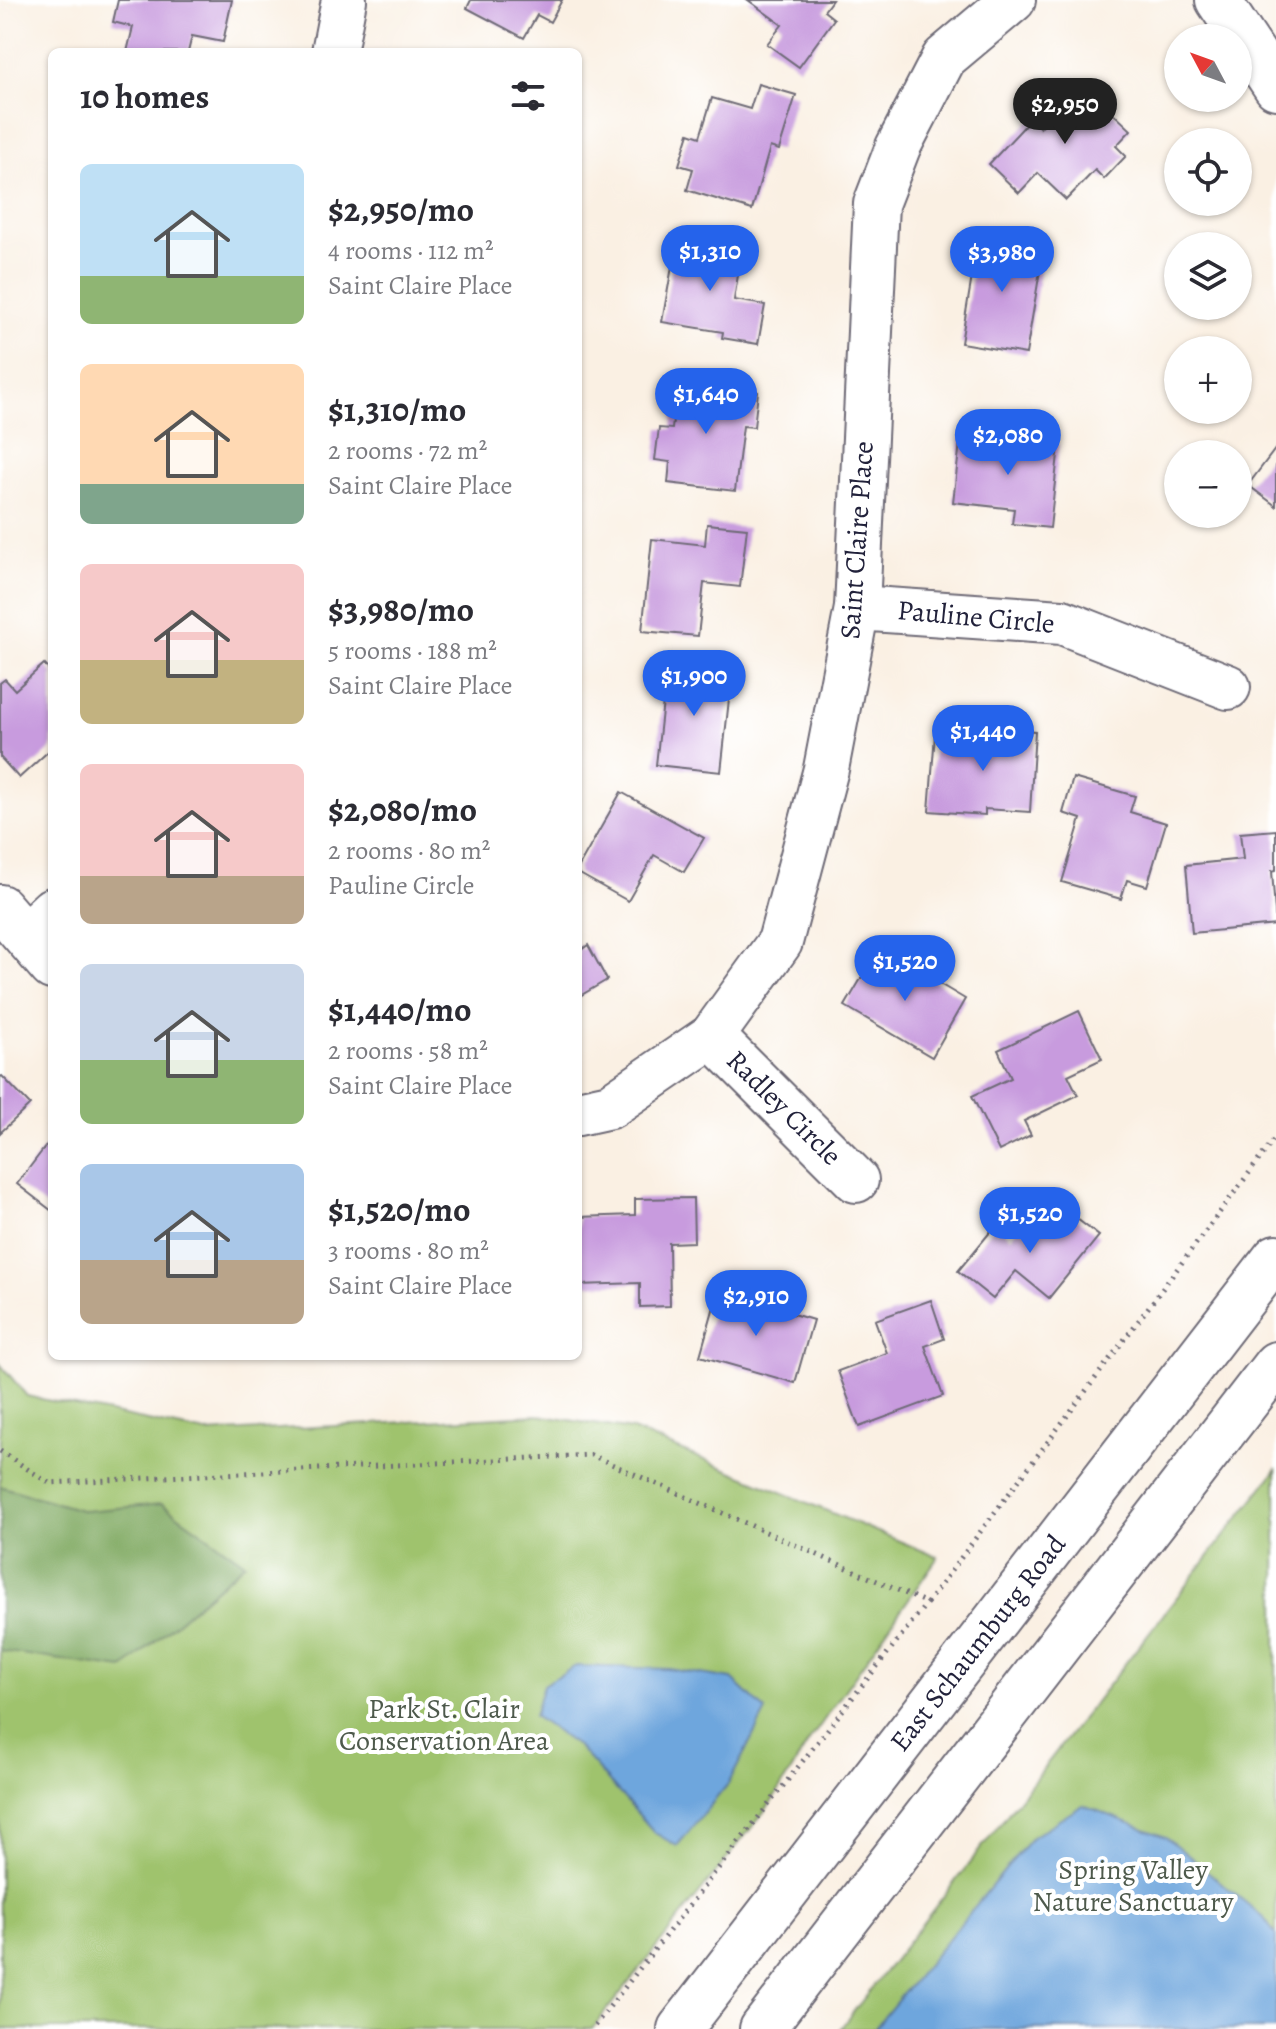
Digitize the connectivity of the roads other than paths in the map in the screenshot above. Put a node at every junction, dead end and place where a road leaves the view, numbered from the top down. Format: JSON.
{"nodes":[{"id":1,"x":344,"y":0,"type":"edge"},
{"id":2,"x":1013,"y":0,"type":"edge"},
{"id":3,"x":1218,"y":0,"type":"edge"},
{"id":4,"x":335,"y":48,"type":"edge"},
{"id":5,"x":1276,"y":87,"type":"edge"},
{"id":6,"x":857,"y":608,"type":"junction"},
{"id":7,"x":1228,"y":687,"type":"dead end"},
{"id":8,"x":712,"y":1036,"type":"junction"},
{"id":9,"x":582,"y":1112,"type":"edge"},
{"id":10,"x":856,"y":1180,"type":"dead end"},
{"id":11,"x":1276,"y":1257,"type":"edge"},
{"id":12,"x":1276,"y":1364,"type":"edge"},
{"id":13,"x":680,"y":2029,"type":"edge"},
{"id":14,"x":762,"y":2029,"type":"edge"}],
"edges":[{"from":1,"to":4,"type":"street"},
{"from":2,"to":6,"type":"street","name":"Saint Claire Place"},
{"from":3,"to":5,"type":"street"},
{"from":6,"to":7,"type":"street","name":"Pauline Circle"},
{"from":6,"to":8,"type":"street","name":"Saint Claire Place"},
{"from":8,"to":9,"type":"street","name":"Saint Claire Place"},
{"from":8,"to":10,"type":"street","name":"Radley Circle"},
{"from":11,"to":13,"type":"street","name":"East Schaumburg Road"},
{"from":12,"to":14,"type":"street"}]}
